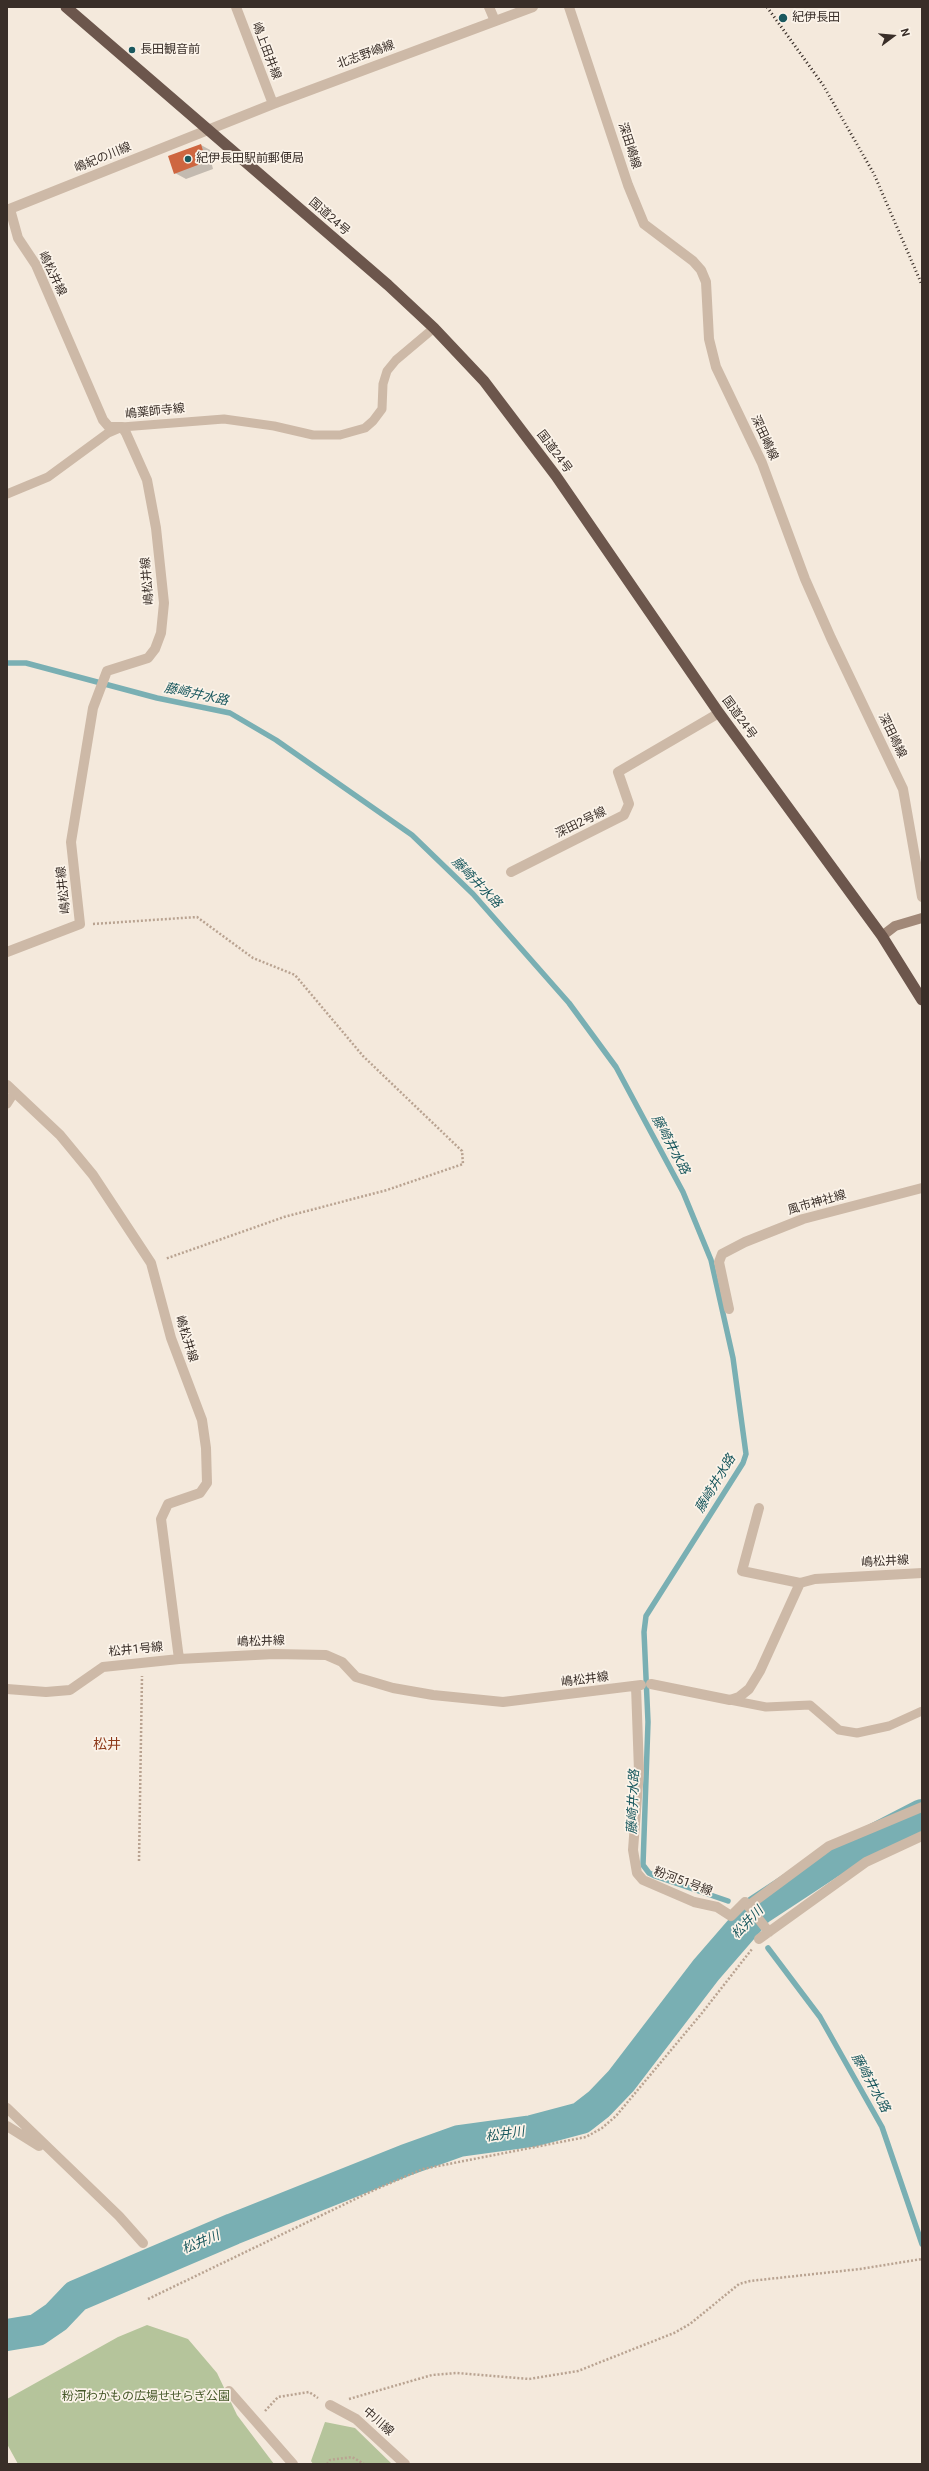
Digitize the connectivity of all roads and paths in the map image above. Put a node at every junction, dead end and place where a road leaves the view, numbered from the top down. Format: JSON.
{"nodes":[{"id":1,"x":66,"y":7,"type":"edge"},
{"id":2,"x":236,"y":7,"type":"edge"},
{"id":3,"x":489,"y":7,"type":"edge"},
{"id":4,"x":533,"y":7,"type":"edge"},
{"id":5,"x":570,"y":7,"type":"edge"},
{"id":6,"x":495,"y":21,"type":"junction"},
{"id":7,"x":273,"y":104,"type":"junction"},
{"id":8,"x":209,"y":129,"type":"junction"},
{"id":9,"x":8,"y":210,"type":"edge"},
{"id":10,"x":434,"y":328,"type":"junction"},
{"id":11,"x":122,"y":427,"type":"junction"},
{"id":12,"x":7,"y":494,"type":"edge"},
{"id":13,"x":719,"y":713,"type":"junction"},
{"id":14,"x":511,"y":872,"type":"dead end"},
{"id":15,"x":922,"y":897,"type":"edge"},
{"id":16,"x":922,"y":918,"type":"edge"},
{"id":17,"x":80,"y":924,"type":"junction"},
{"id":18,"x":882,"y":936,"type":"junction"},
{"id":19,"x":7,"y":952,"type":"edge"},
{"id":20,"x":922,"y":1000,"type":"edge"},
{"id":21,"x":11,"y":1089,"type":"edge"},
{"id":22,"x":7,"y":1104,"type":"edge"},
{"id":23,"x":922,"y":1188,"type":"edge"},
{"id":24,"x":151,"y":1263,"type":"junction"},
{"id":25,"x":729,"y":1309,"type":"dead end"},
{"id":26,"x":759,"y":1508,"type":"dead end"},
{"id":27,"x":922,"y":1573,"type":"edge"},
{"id":28,"x":800,"y":1584,"type":"junction"},
{"id":29,"x":179,"y":1659,"type":"junction"},
{"id":30,"x":142,"y":1663,"type":"junction"},
{"id":31,"x":643,"y":1685,"type":"junction"},
{"id":32,"x":7,"y":1689,"type":"edge"},
{"id":33,"x":730,"y":1700,"type":"junction"},
{"id":34,"x":922,"y":1711,"type":"edge"},
{"id":35,"x":922,"y":1807,"type":"edge"},
{"id":36,"x":922,"y":1836,"type":"edge"},
{"id":37,"x":139,"y":1861,"type":"dead end"},
{"id":38,"x":746,"y":1904,"type":"junction"},
{"id":39,"x":769,"y":1931,"type":"junction"},
{"id":40,"x":759,"y":1940,"type":"joint"},
{"id":41,"x":7,"y":2108,"type":"edge"},
{"id":42,"x":7,"y":2126,"type":"edge"},
{"id":43,"x":56,"y":2156,"type":"junction"},
{"id":44,"x":143,"y":2243,"type":"dead end"},
{"id":45,"x":922,"y":2259,"type":"edge"},
{"id":46,"x":148,"y":2300,"type":"dead end"},
{"id":47,"x":229,"y":2391,"type":"dead end"},
{"id":48,"x":330,"y":2404,"type":"junction"},
{"id":49,"x":256,"y":2421,"type":"junction"},
{"id":50,"x":293,"y":2464,"type":"edge"},
{"id":51,"x":327,"y":2464,"type":"edge"},
{"id":52,"x":364,"y":2464,"type":"edge"},
{"id":53,"x":405,"y":2464,"type":"edge"}],
"edges":[{"from":1,"to":8,"type":"highway","name":"国道24号"},
{"from":2,"to":7,"type":"street","name":"嶋上田井線"},
{"from":3,"to":6,"type":"street"},
{"from":4,"to":6,"type":"street","name":"北志野嶋線"},
{"from":5,"to":15,"type":"street","name":"深田嶋線"},
{"from":6,"to":7,"type":"street","name":"北志野嶋線"},
{"from":7,"to":8,"type":"street","name":"北志野嶋線"},
{"from":8,"to":9,"type":"street","name":"嶋紀の川線"},
{"from":8,"to":10,"type":"highway","name":"国道24号"},
{"from":9,"to":11,"type":"street","name":"嶋松井線"},
{"from":10,"to":11,"type":"lane","name":"嶋薬師寺線"},
{"from":10,"to":13,"type":"highway","name":"国道24号"},
{"from":11,"to":12,"type":"lane","name":"嶋薬師寺線"},
{"from":11,"to":17,"type":"street","name":"嶋松井線"},
{"from":13,"to":14,"type":"street","name":"深田2号線"},
{"from":13,"to":18,"type":"highway","name":"国道24号"},
{"from":16,"to":18,"type":"main road"},
{"from":17,"to":19,"type":"street","name":"嶋松井線"},
{"from":17,"to":24,"type":"path"},
{"from":18,"to":20,"type":"highway","name":"国道24号"},
{"from":21,"to":22,"type":"lane"},
{"from":21,"to":24,"type":"street","name":"嶋松井線"},
{"from":23,"to":25,"type":"street","name":"風市神社線"},
{"from":24,"to":29,"type":"street","name":"嶋松井線"},
{"from":26,"to":28,"type":"street"},
{"from":27,"to":28,"type":"street","name":"嶋松井線"},
{"from":28,"to":33,"type":"street"},
{"from":29,"to":30,"type":"street","name":"松井1号線"},
{"from":29,"to":31,"type":"street","name":"嶋松井線"},
{"from":30,"to":32,"type":"street","name":"松井1号線"},
{"from":30,"to":37,"type":"path"},
{"from":31,"to":33,"type":"street","name":"嶋松井線"},
{"from":31,"to":38,"type":"street","name":"粉河51号線"},
{"from":33,"to":34,"type":"lane"},
{"from":35,"to":38,"type":"street"},
{"from":36,"to":39,"type":"street"},
{"from":38,"to":39,"type":"street"},
{"from":39,"to":40,"type":"street"},
{"from":40,"to":46,"type":"path"},
{"from":41,"to":43,"type":"street"},
{"from":42,"to":43,"type":"street"},
{"from":43,"to":44,"type":"street"},
{"from":45,"to":48,"type":"path"},
{"from":47,"to":49,"type":"street"},
{"from":48,"to":49,"type":"path"},
{"from":48,"to":53,"type":"street","name":"中川線"},
{"from":49,"to":50,"type":"street"},
{"from":51,"to":52,"type":"path"}]}
